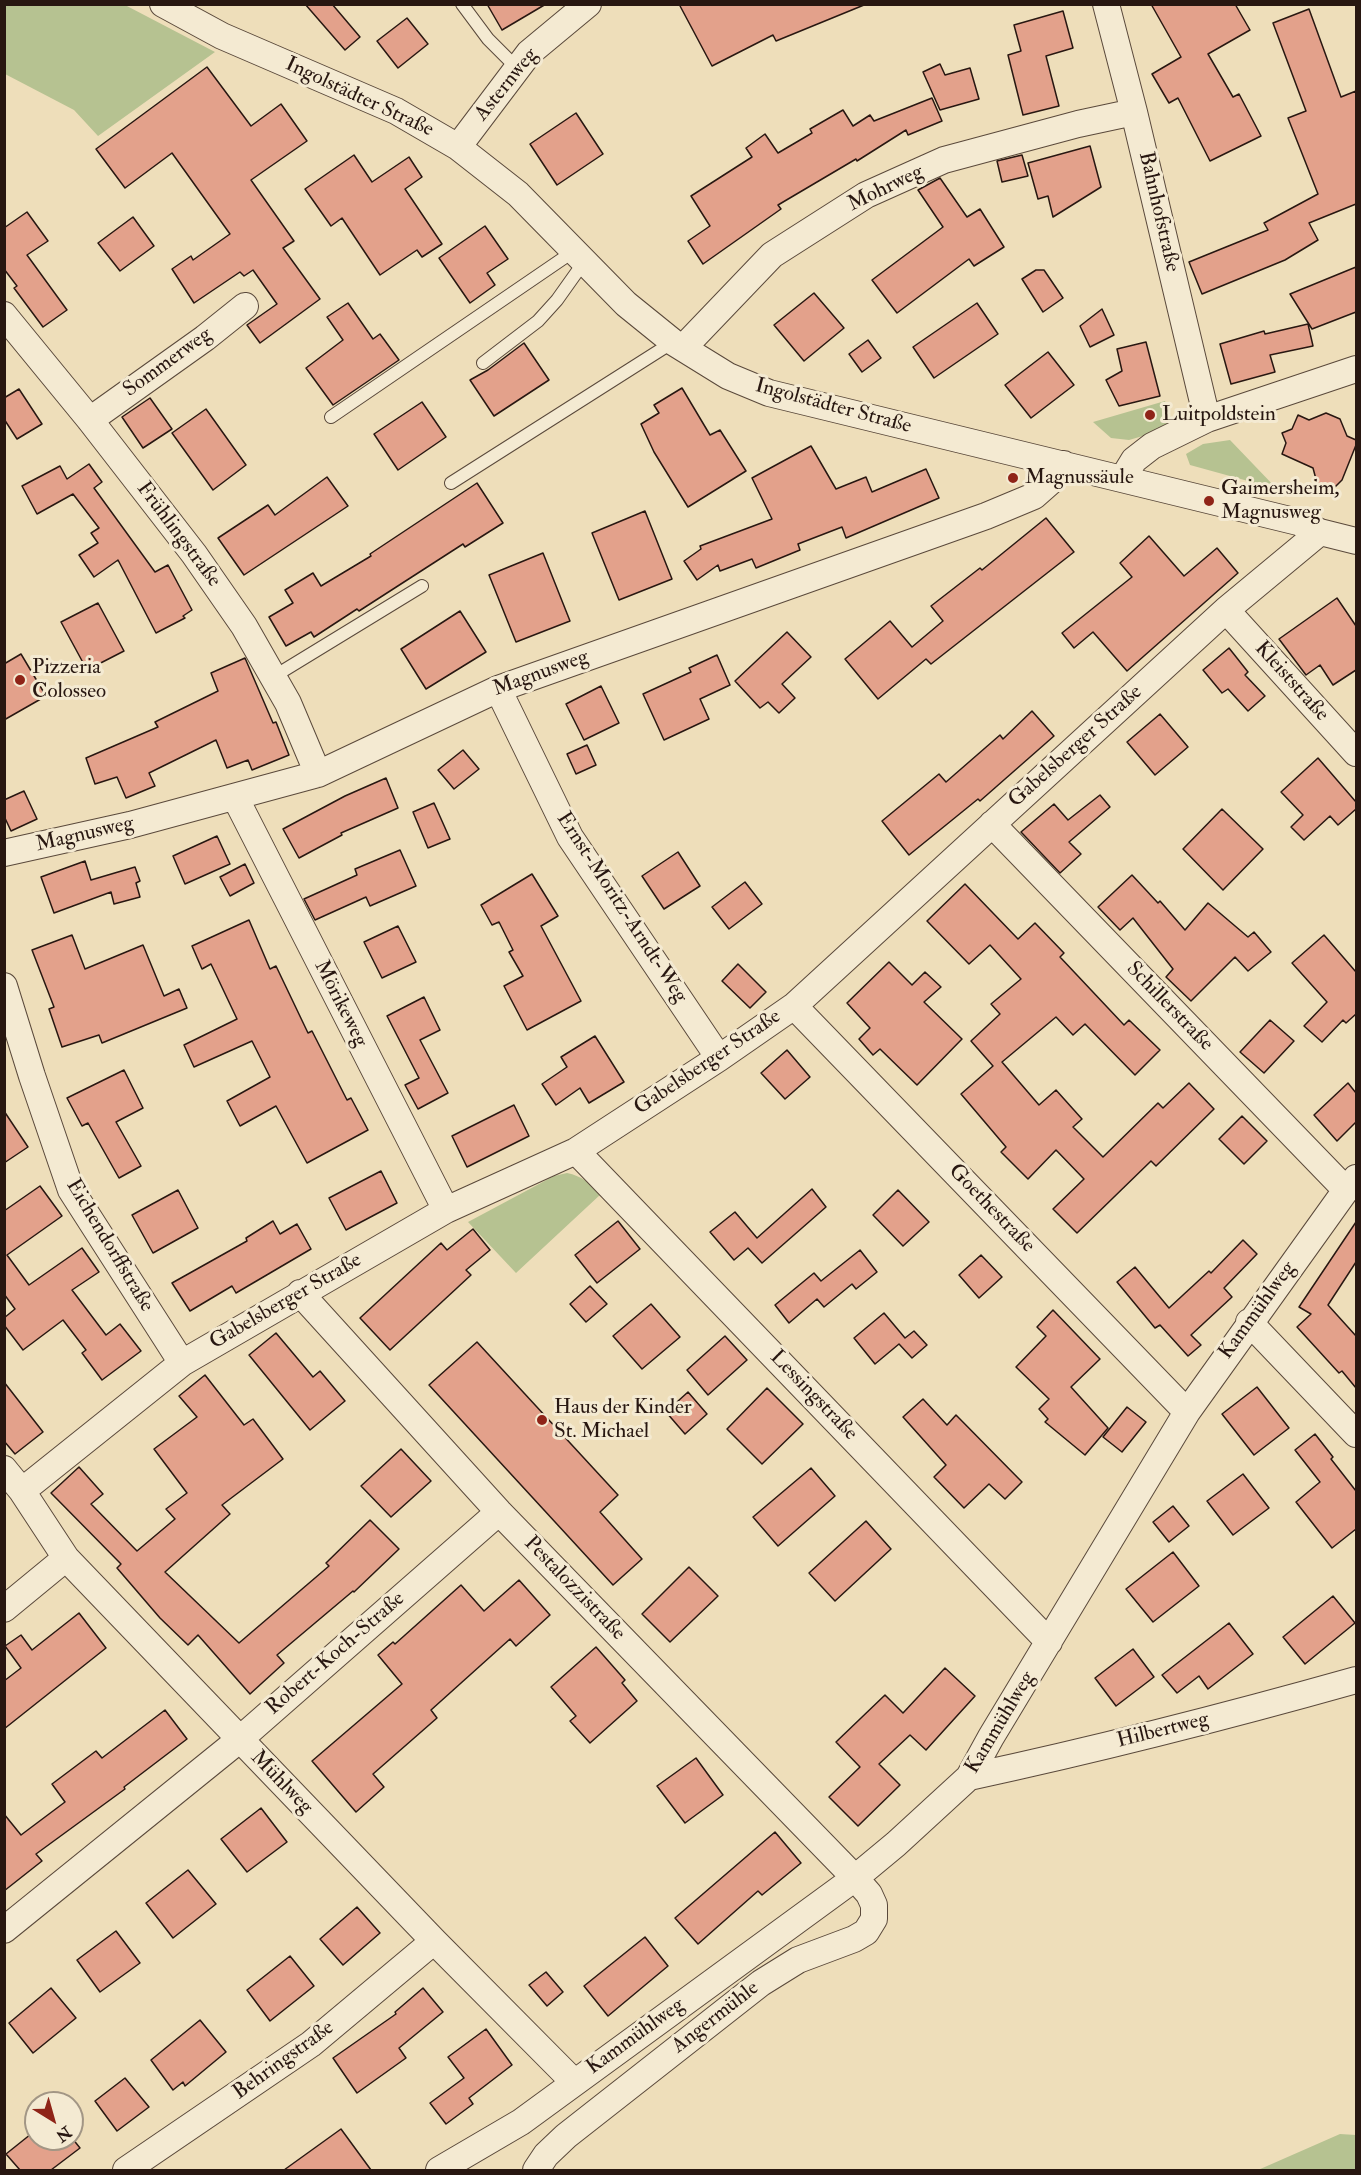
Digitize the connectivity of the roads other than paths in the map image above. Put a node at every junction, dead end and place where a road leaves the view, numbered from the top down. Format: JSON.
{"nodes":[{"id":1,"x":163,"y":4,"type":"edge"},
{"id":2,"x":462,"y":4,"type":"edge"},
{"id":3,"x":1106,"y":4,"type":"edge"},
{"id":4,"x":586,"y":5,"type":"edge"},
{"id":5,"x":517,"y":68,"type":"junction"},
{"id":6,"x":1134,"y":112,"type":"junction"},
{"id":7,"x":458,"y":147,"type":"junction"},
{"id":8,"x":579,"y":256,"type":"junction"},
{"id":9,"x":245,"y":306,"type":"dead end"},
{"id":10,"x":4,"y":315,"type":"edge"},
{"id":11,"x":678,"y":345,"type":"junction"},
{"id":12,"x":483,"y":363,"type":"dead end"},
{"id":13,"x":1356,"y":369,"type":"edge"},
{"id":14,"x":331,"y":417,"type":"dead end"},
{"id":15,"x":1207,"y":419,"type":"junction"},
{"id":16,"x":90,"y":420,"type":"junction"},
{"id":17,"x":1064,"y":464,"type":"junction"},
{"id":18,"x":1123,"y":478,"type":"junction"},
{"id":19,"x":452,"y":483,"type":"dead end"},
{"id":20,"x":1320,"y":532,"type":"junction"},
{"id":21,"x":1356,"y":541,"type":"edge"},
{"id":22,"x":422,"y":586,"type":"dead end"},
{"id":23,"x":1226,"y":610,"type":"junction"},
{"id":24,"x":273,"y":677,"type":"junction"},
{"id":25,"x":498,"y":689,"type":"junction"},
{"id":26,"x":1356,"y":753,"type":"edge"},
{"id":27,"x":318,"y":774,"type":"junction"},
{"id":28,"x":235,"y":797,"type":"junction"},
{"id":29,"x":992,"y":824,"type":"junction"},
{"id":30,"x":4,"y":853,"type":"edge"},
{"id":31,"x":4,"y":986,"type":"edge"},
{"id":32,"x":794,"y":1006,"type":"junction"},
{"id":33,"x":719,"y":1058,"type":"junction"},
{"id":34,"x":576,"y":1151,"type":"junction"},
{"id":35,"x":1351,"y":1184,"type":"edge"},
{"id":36,"x":446,"y":1210,"type":"junction"},
{"id":37,"x":300,"y":1293,"type":"junction"},
{"id":38,"x":1250,"y":1322,"type":"junction"},
{"id":39,"x":182,"y":1363,"type":"junction"},
{"id":40,"x":1187,"y":1412,"type":"junction"},
{"id":41,"x":1356,"y":1434,"type":"edge"},
{"id":42,"x":4,"y":1469,"type":"edge"},
{"id":43,"x":22,"y":1491,"type":"junction"},
{"id":44,"x":499,"y":1512,"type":"junction"},
{"id":45,"x":66,"y":1558,"type":"junction"},
{"id":46,"x":4,"y":1609,"type":"edge"},
{"id":47,"x":1049,"y":1642,"type":"junction"},
{"id":48,"x":1356,"y":1680,"type":"edge"},
{"id":49,"x":239,"y":1740,"type":"junction"},
{"id":50,"x":969,"y":1777,"type":"junction"},
{"id":51,"x":855,"y":1878,"type":"junction"},
{"id":52,"x":4,"y":1930,"type":"edge"},
{"id":53,"x":434,"y":1941,"type":"junction"},
{"id":54,"x":574,"y":2082,"type":"junction"},
{"id":55,"x":126,"y":2170,"type":"edge"},
{"id":56,"x":439,"y":2170,"type":"edge"},
{"id":57,"x":536,"y":2170,"type":"edge"}],
"edges":[{"from":1,"to":7,"type":"street","name":"Ingolstädter Straße"},
{"from":2,"to":5,"type":"lane"},
{"from":3,"to":6,"type":"street","name":"Bahnhofstraße"},
{"from":4,"to":5,"type":"street","name":"Asternweg"},
{"from":5,"to":7,"type":"street","name":"Asternweg"},
{"from":6,"to":11,"type":"street","name":"Mohrweg"},
{"from":6,"to":15,"type":"street","name":"Bahnhofstraße"},
{"from":7,"to":8,"type":"street","name":"Ingolstädter Straße"},
{"from":8,"to":11,"type":"street","name":"Ingolstädter Straße"},
{"from":8,"to":12,"type":"lane"},
{"from":8,"to":14,"type":"lane"},
{"from":9,"to":16,"type":"street","name":"Sommerweg"},
{"from":10,"to":16,"type":"street","name":"Frühlingstraße"},
{"from":11,"to":17,"type":"street","name":"Ingolstädter Straße"},
{"from":11,"to":19,"type":"lane"},
{"from":13,"to":15,"type":"street"},
{"from":15,"to":18,"type":"street"},
{"from":16,"to":24,"type":"street","name":"Frühlingstraße"},
{"from":17,"to":18,"type":"street","name":"Ingolstädter Straße"},
{"from":17,"to":25,"type":"street","name":"Magnusweg"},
{"from":18,"to":20,"type":"street","name":"Ingolstädter Straße"},
{"from":20,"to":21,"type":"street","name":"Ingolstädter Straße"},
{"from":20,"to":23,"type":"street","name":"Gabelsberger Straße"},
{"from":22,"to":24,"type":"lane"},
{"from":23,"to":26,"type":"street","name":"Kleiststraße"},
{"from":23,"to":29,"type":"street","name":"Gabelsberger Straße"},
{"from":24,"to":27,"type":"street","name":"Frühlingstraße"},
{"from":25,"to":27,"type":"street","name":"Magnusweg"},
{"from":25,"to":33,"type":"street","name":"Ernst-Moritz-Arndt-Weg"},
{"from":27,"to":28,"type":"street","name":"Magnusweg"},
{"from":28,"to":30,"type":"street","name":"Magnusweg"},
{"from":28,"to":36,"type":"street","name":"Mörikeweg"},
{"from":29,"to":32,"type":"street","name":"Gabelsberger Straße"},
{"from":29,"to":35,"type":"street","name":"Schillerstraße"},
{"from":31,"to":39,"type":"street","name":"Eichendorffstraße"},
{"from":32,"to":33,"type":"street","name":"Gabelsberger Straße"},
{"from":32,"to":40,"type":"street","name":"Goethestraße"},
{"from":33,"to":34,"type":"street","name":"Gabelsberger Straße"},
{"from":34,"to":36,"type":"street","name":"Gabelsberger Straße"},
{"from":34,"to":47,"type":"street","name":"Lessingstraße"},
{"from":35,"to":38,"type":"street","name":"Kammühlweg"},
{"from":36,"to":37,"type":"street","name":"Gabelsberger Straße"},
{"from":37,"to":39,"type":"street","name":"Gabelsberger Straße"},
{"from":37,"to":44,"type":"street","name":"Pestalozzistraße"},
{"from":38,"to":40,"type":"street","name":"Kammühlweg"},
{"from":38,"to":41,"type":"street"},
{"from":39,"to":43,"type":"street","name":"Gabelsberger Straße"},
{"from":40,"to":47,"type":"street","name":"Kammühlweg"},
{"from":42,"to":43,"type":"street","name":"Mühlweg"},
{"from":43,"to":45,"type":"street","name":"Mühlweg"},
{"from":44,"to":49,"type":"street","name":"Robert-Koch-Straße"},
{"from":44,"to":51,"type":"street","name":"Pestalozzistraße"},
{"from":45,"to":46,"type":"street"},
{"from":45,"to":49,"type":"street","name":"Mühlweg"},
{"from":47,"to":50,"type":"street","name":"Kammühlweg"},
{"from":48,"to":50,"type":"street","name":"Hilbertweg"},
{"from":49,"to":52,"type":"street","name":"Robert-Koch-Straße"},
{"from":49,"to":53,"type":"street","name":"Mühlweg"},
{"from":50,"to":51,"type":"street","name":"Kammühlweg"},
{"from":51,"to":54,"type":"street","name":"Kammühlweg"},
{"from":51,"to":57,"type":"street","name":"Angermühle"},
{"from":53,"to":54,"type":"street","name":"Mühlweg"},
{"from":53,"to":55,"type":"street","name":"Behringstraße"},
{"from":54,"to":56,"type":"street","name":"Kammühlweg"}]}
